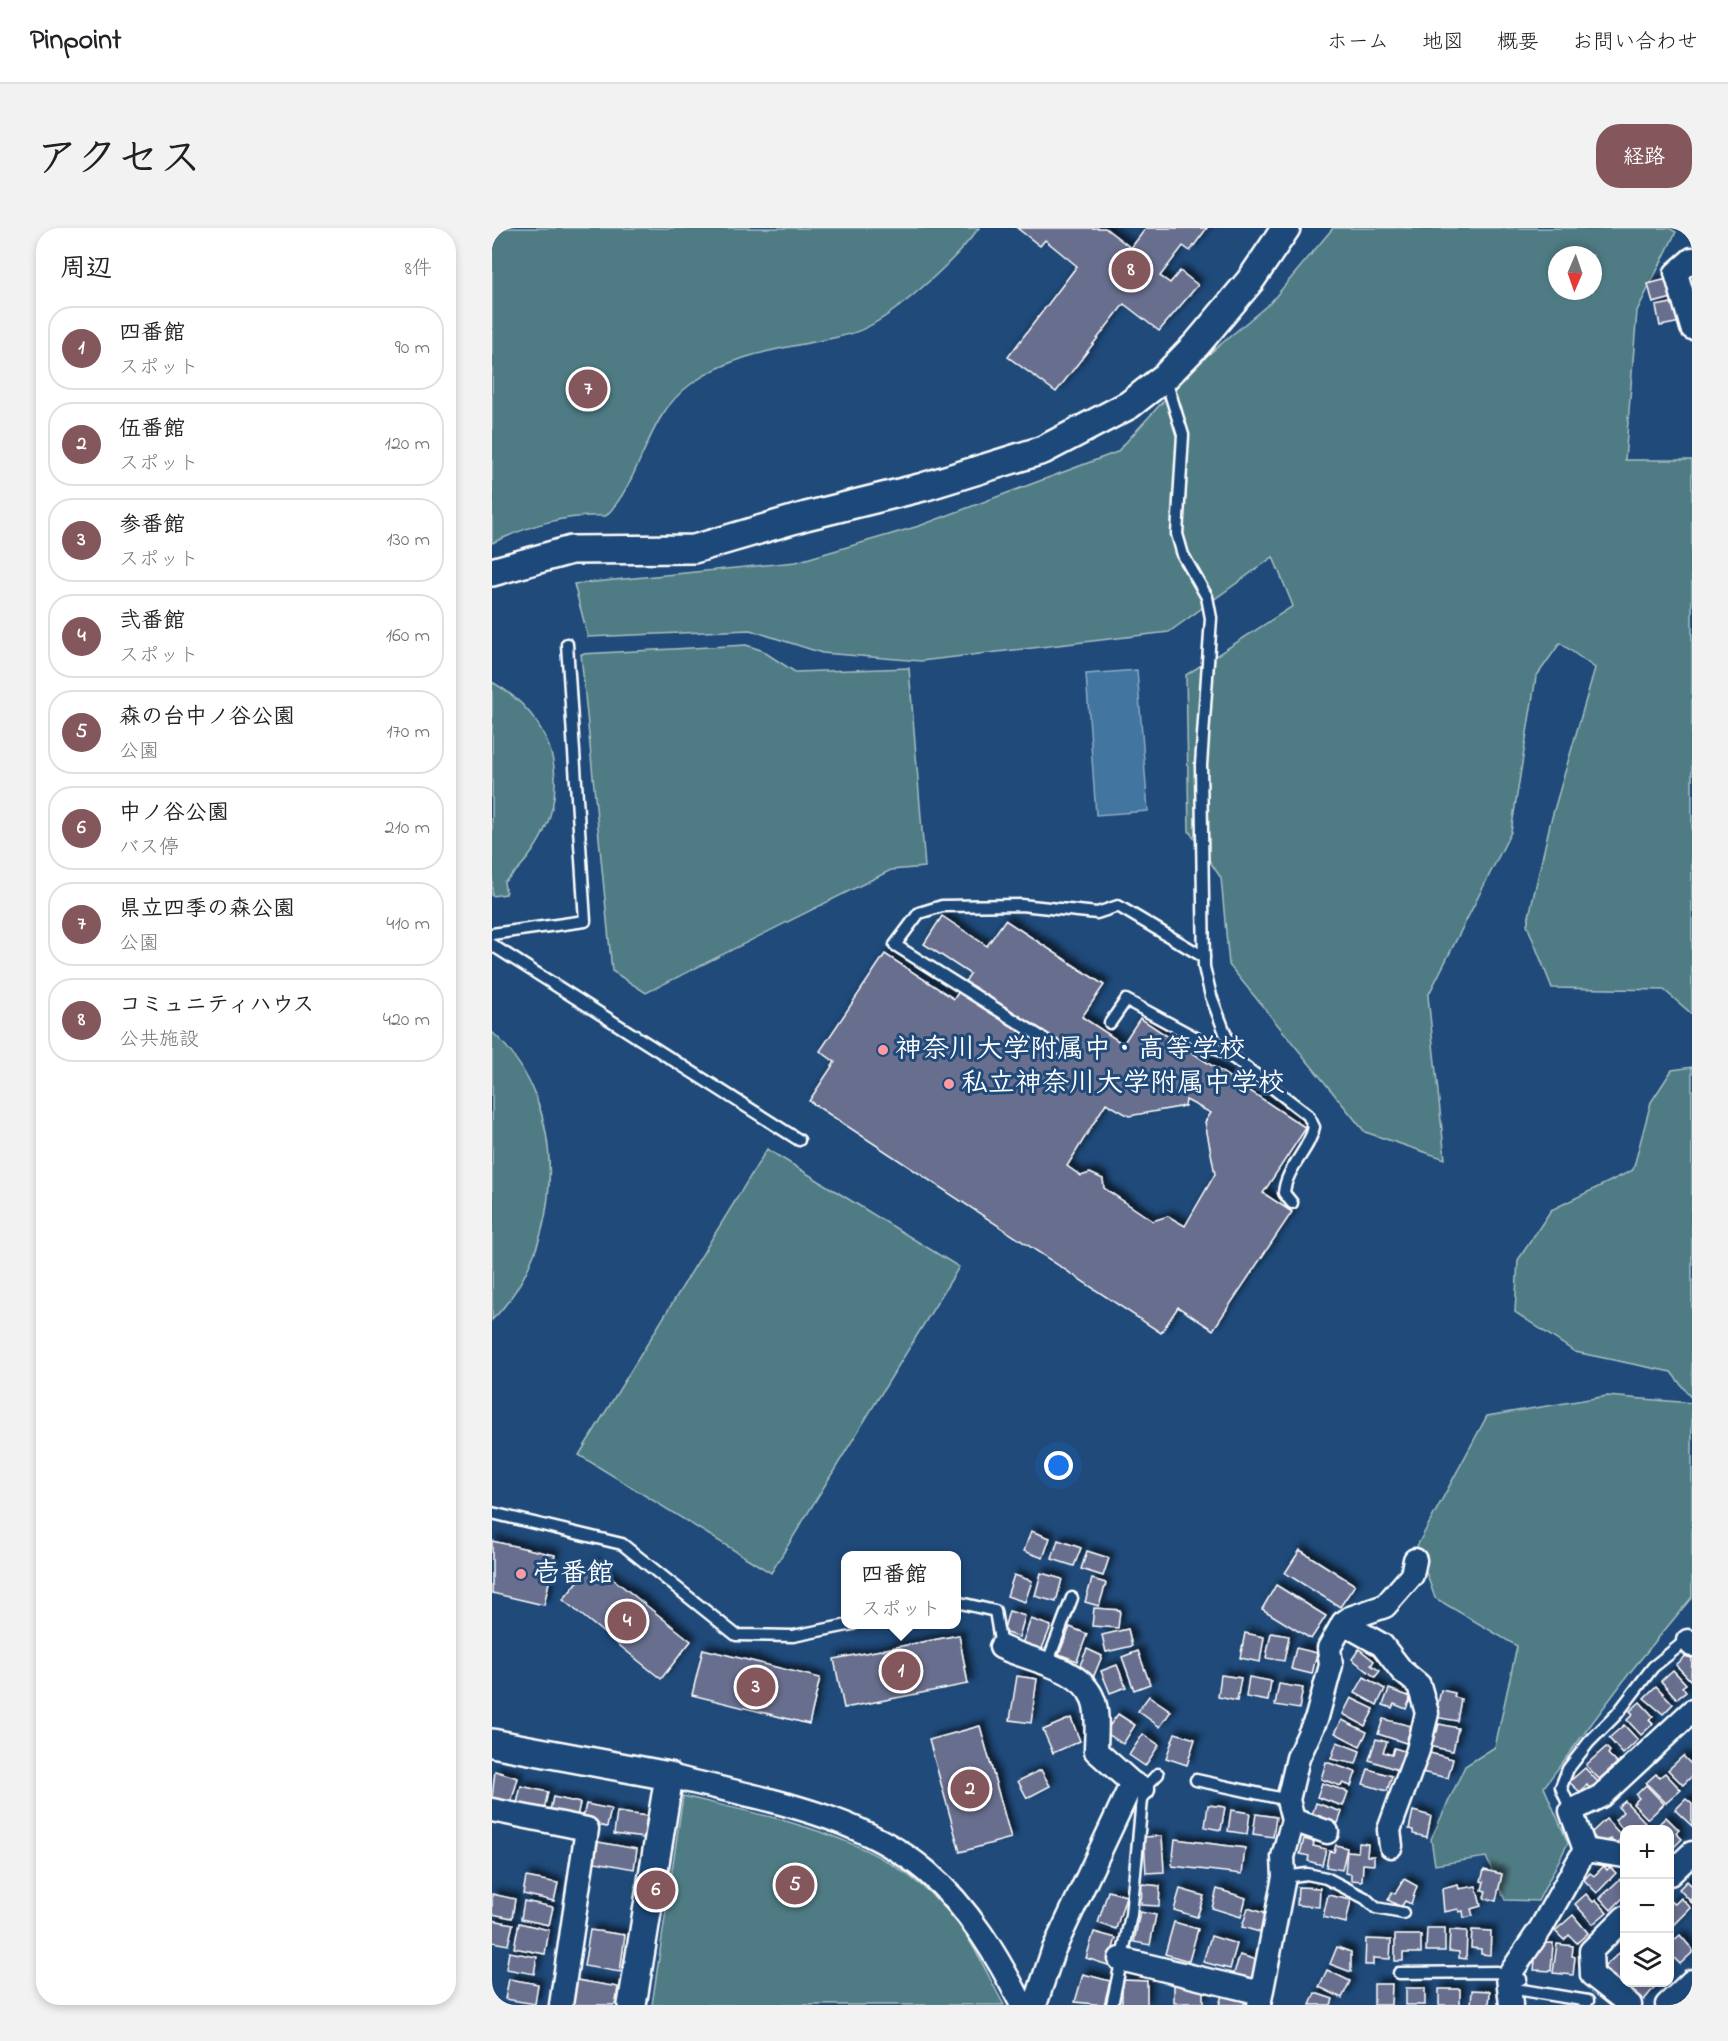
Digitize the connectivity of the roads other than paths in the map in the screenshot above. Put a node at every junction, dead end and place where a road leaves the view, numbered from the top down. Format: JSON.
{"nodes":[{"id":1,"x":1286,"y":228,"type":"edge"},
{"id":2,"x":1692,"y":259,"type":"edge"},
{"id":3,"x":1692,"y":328,"type":"edge"},
{"id":4,"x":1165,"y":377,"type":"junction"},
{"id":5,"x":492,"y":572,"type":"edge"},
{"id":6,"x":567,"y":644,"type":"dead end"},
{"id":7,"x":492,"y":934,"type":"edge"},
{"id":8,"x":492,"y":945,"type":"edge"},
{"id":9,"x":1204,"y":957,"type":"junction"},
{"id":10,"x":1110,"y":1023,"type":"dead end"},
{"id":11,"x":1060,"y":1049,"type":"dead end"},
{"id":12,"x":1236,"y":1059,"type":"junction"},
{"id":13,"x":799,"y":1140,"type":"dead end"},
{"id":14,"x":1292,"y":1203,"type":"dead end"},
{"id":15,"x":492,"y":1512,"type":"edge"},
{"id":16,"x":1415,"y":1560,"type":"dead end"},
{"id":17,"x":1072,"y":1598,"type":"dead end"},
{"id":18,"x":961,"y":1603,"type":"edge"},
{"id":19,"x":1343,"y":1623,"type":"junction"},
{"id":20,"x":841,"y":1626,"type":"edge"},
{"id":21,"x":1691,"y":1640,"type":"edge"},
{"id":22,"x":1001,"y":1647,"type":"joint"},
{"id":23,"x":1047,"y":1664,"type":"junction"},
{"id":24,"x":1692,"y":1711,"type":"edge"},
{"id":25,"x":492,"y":1743,"type":"edge"},
{"id":26,"x":669,"y":1776,"type":"junction"},
{"id":27,"x":1196,"y":1780,"type":"dead end"},
{"id":28,"x":1144,"y":1782,"type":"junction"},
{"id":29,"x":492,"y":1810,"type":"edge"},
{"id":30,"x":1290,"y":1810,"type":"junction"},
{"id":31,"x":1571,"y":1811,"type":"junction"},
{"id":32,"x":1328,"y":1832,"type":"dead end"},
{"id":33,"x":1391,"y":1846,"type":"dead end"},
{"id":34,"x":1585,"y":1850,"type":"junction"},
{"id":35,"x":1692,"y":1853,"type":"edge"},
{"id":36,"x":1620,"y":1855,"type":"edge"},
{"id":37,"x":1674,"y":1870,"type":"edge"},
{"id":38,"x":1284,"y":1877,"type":"junction"},
{"id":39,"x":1403,"y":1913,"type":"dead end"},
{"id":40,"x":1620,"y":1922,"type":"edge"},
{"id":41,"x":1120,"y":1959,"type":"junction"},
{"id":42,"x":1399,"y":1973,"type":"dead end"},
{"id":43,"x":1692,"y":1981,"type":"edge"},
{"id":44,"x":1513,"y":1987,"type":"edge"},
{"id":45,"x":1260,"y":1999,"type":"edge"},
{"id":46,"x":1588,"y":2001,"type":"dead end"},
{"id":47,"x":561,"y":2005,"type":"edge"},
{"id":48,"x":632,"y":2005,"type":"edge"},
{"id":49,"x":1022,"y":2005,"type":"edge"},
{"id":50,"x":1035,"y":2005,"type":"edge"},
{"id":51,"x":1112,"y":2005,"type":"edge"},
{"id":52,"x":1630,"y":2005,"type":"edge"},
{"id":53,"x":1667,"y":2005,"type":"edge"}],
"edges":[{"from":1,"to":4,"type":"street"},
{"from":2,"to":3,"type":"street"},
{"from":4,"to":5,"type":"street"},
{"from":4,"to":9,"type":"lane"},
{"from":6,"to":7,"type":"lane"},
{"from":8,"to":13,"type":"lane"},
{"from":9,"to":11,"type":"lane"},
{"from":9,"to":12,"type":"lane"},
{"from":10,"to":12,"type":"lane"},
{"from":12,"to":14,"type":"lane"},
{"from":15,"to":20,"type":"lane"},
{"from":16,"to":19,"type":"street"},
{"from":17,"to":23,"type":"lane"},
{"from":18,"to":22,"type":"lane"},
{"from":19,"to":30,"type":"street"},
{"from":19,"to":33,"type":"street"},
{"from":21,"to":31,"type":"lane"},
{"from":22,"to":23,"type":"street"},
{"from":23,"to":28,"type":"street"},
{"from":24,"to":31,"type":"street"},
{"from":25,"to":26,"type":"street"},
{"from":26,"to":48,"type":"street"},
{"from":26,"to":49,"type":"street"},
{"from":27,"to":30,"type":"lane"},
{"from":28,"to":41,"type":"lane"},
{"from":28,"to":50,"type":"street"},
{"from":29,"to":47,"type":"street"},
{"from":30,"to":32,"type":"street"},
{"from":30,"to":38,"type":"street"},
{"from":31,"to":34,"type":"street"},
{"from":34,"to":36,"type":"street"},
{"from":34,"to":44,"type":"street"},
{"from":35,"to":37,"type":"street"},
{"from":38,"to":39,"type":"lane"},
{"from":38,"to":45,"type":"street"},
{"from":40,"to":52,"type":"street"},
{"from":41,"to":45,"type":"street"},
{"from":41,"to":51,"type":"lane"},
{"from":42,"to":44,"type":"lane"},
{"from":43,"to":53,"type":"street"},
{"from":44,"to":46,"type":"lane"}]}
